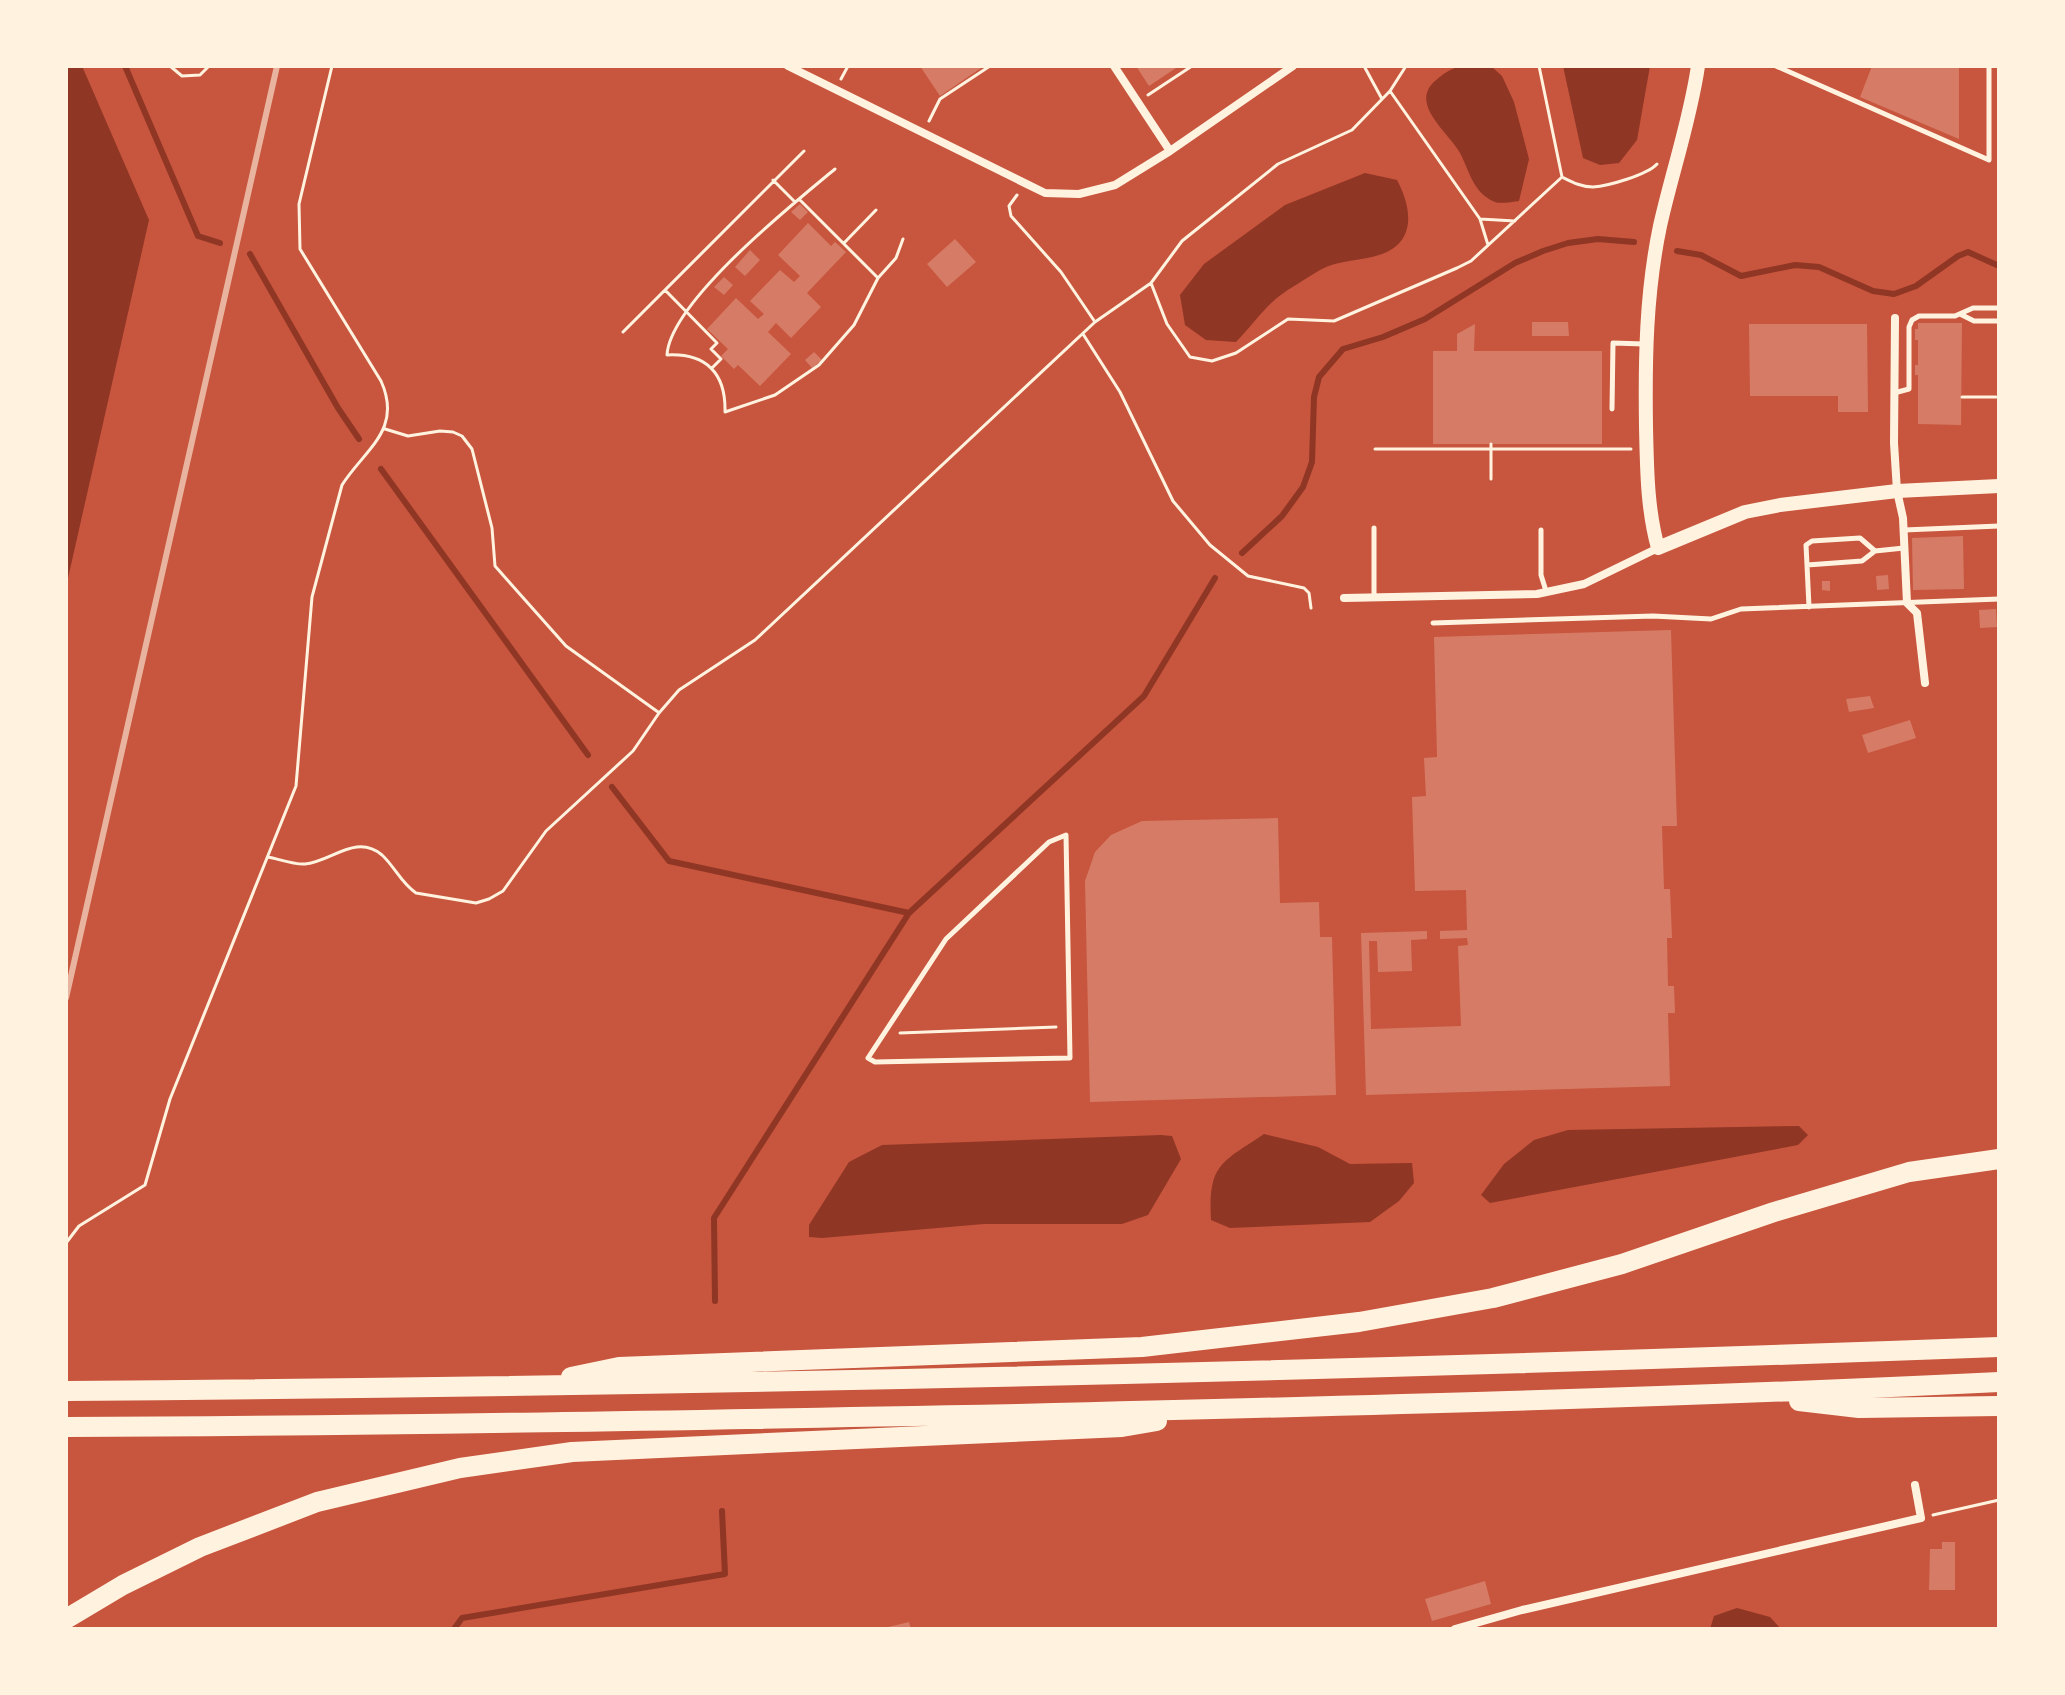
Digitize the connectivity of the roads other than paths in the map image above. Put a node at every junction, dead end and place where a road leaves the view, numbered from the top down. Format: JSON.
{"nodes":[{"id":1,"x":788,"y":66,"type":"edge"},
{"id":2,"x":1114,"y":66,"type":"edge"},
{"id":3,"x":1293,"y":66,"type":"edge"},
{"id":4,"x":1698,"y":66,"type":"edge"},
{"id":5,"x":1776,"y":66,"type":"edge"},
{"id":6,"x":1989,"y":66,"type":"edge"},
{"id":7,"x":1170,"y":151,"type":"junction"},
{"id":8,"x":1999,"y":308,"type":"edge"},
{"id":9,"x":1960,"y":314,"type":"junction"},
{"id":10,"x":1895,"y":318,"type":"dead end"},
{"id":11,"x":1999,"y":321,"type":"edge"},
{"id":12,"x":1645,"y":344,"type":"junction"},
{"id":13,"x":1893,"y":393,"type":"junction"},
{"id":14,"x":1612,"y":409,"type":"dead end"},
{"id":15,"x":1999,"y":486,"type":"edge"},
{"id":16,"x":1897,"y":491,"type":"junction"},
{"id":17,"x":1999,"y":526,"type":"edge"},
{"id":18,"x":1374,"y":528,"type":"dead end"},
{"id":19,"x":1541,"y":530,"type":"dead end"},
{"id":20,"x":1903,"y":530,"type":"junction"},
{"id":21,"x":1658,"y":548,"type":"junction"},
{"id":22,"x":1904,"y":548,"type":"junction"},
{"id":23,"x":1875,"y":551,"type":"junction"},
{"id":24,"x":1807,"y":565,"type":"junction"},
{"id":25,"x":1546,"y":592,"type":"junction"},
{"id":26,"x":1344,"y":598,"type":"dead end"},
{"id":27,"x":1374,"y":598,"type":"junction"},
{"id":28,"x":1999,"y":599,"type":"edge"},
{"id":29,"x":1907,"y":603,"type":"junction"},
{"id":30,"x":1809,"y":607,"type":"junction"},
{"id":31,"x":1433,"y":623,"type":"dead end"},
{"id":32,"x":1925,"y":683,"type":"dead end"},
{"id":33,"x":1069,"y":1027,"type":"joint"},
{"id":34,"x":1999,"y":1159,"type":"edge"},
{"id":35,"x":1999,"y":1347,"type":"edge"},
{"id":36,"x":1999,"y":1382,"type":"edge"},
{"id":37,"x":520,"y":1387,"type":"junction"},
{"id":38,"x":66,"y":1391,"type":"edge"},
{"id":39,"x":1739,"y":1394,"type":"junction"},
{"id":40,"x":1999,"y":1406,"type":"edge"},
{"id":41,"x":1232,"y":1409,"type":"junction"},
{"id":42,"x":66,"y":1427,"type":"edge"},
{"id":43,"x":1915,"y":1485,"type":"dead end"},
{"id":44,"x":66,"y":1619,"type":"edge"},
{"id":45,"x":1455,"y":1629,"type":"edge"}],
"edges":[{"from":1,"to":7,"type":"street"},
{"from":2,"to":7,"type":"street"},
{"from":3,"to":7,"type":"street"},
{"from":4,"to":12,"type":"street"},
{"from":5,"to":6,"type":"lane"},
{"from":8,"to":9,"type":"lane"},
{"from":9,"to":11,"type":"lane"},
{"from":9,"to":13,"type":"lane"},
{"from":10,"to":13,"type":"street"},
{"from":12,"to":14,"type":"lane"},
{"from":12,"to":21,"type":"street"},
{"from":13,"to":16,"type":"street"},
{"from":15,"to":16,"type":"street"},
{"from":16,"to":20,"type":"street"},
{"from":16,"to":21,"type":"street"},
{"from":17,"to":20,"type":"lane"},
{"from":18,"to":27,"type":"lane"},
{"from":19,"to":25,"type":"lane"},
{"from":20,"to":22,"type":"street"},
{"from":21,"to":25,"type":"street"},
{"from":22,"to":23,"type":"lane"},
{"from":22,"to":29,"type":"street"},
{"from":23,"to":24,"type":"lane"},
{"from":23,"to":24,"type":"lane"},
{"from":24,"to":30,"type":"lane"},
{"from":25,"to":27,"type":"street"},
{"from":26,"to":27,"type":"street"},
{"from":28,"to":29,"type":"lane"},
{"from":29,"to":30,"type":"lane"},
{"from":29,"to":32,"type":"street"},
{"from":30,"to":31,"type":"lane"},
{"from":33,"to":33,"type":"lane"},
{"from":34,"to":37,"type":"highway"},
{"from":35,"to":37,"type":"highway"},
{"from":36,"to":39,"type":"highway"},
{"from":37,"to":38,"type":"highway"},
{"from":39,"to":40,"type":"highway"},
{"from":39,"to":41,"type":"highway"},
{"from":41,"to":42,"type":"highway"},
{"from":41,"to":44,"type":"highway"},
{"from":43,"to":45,"type":"street"}]}
